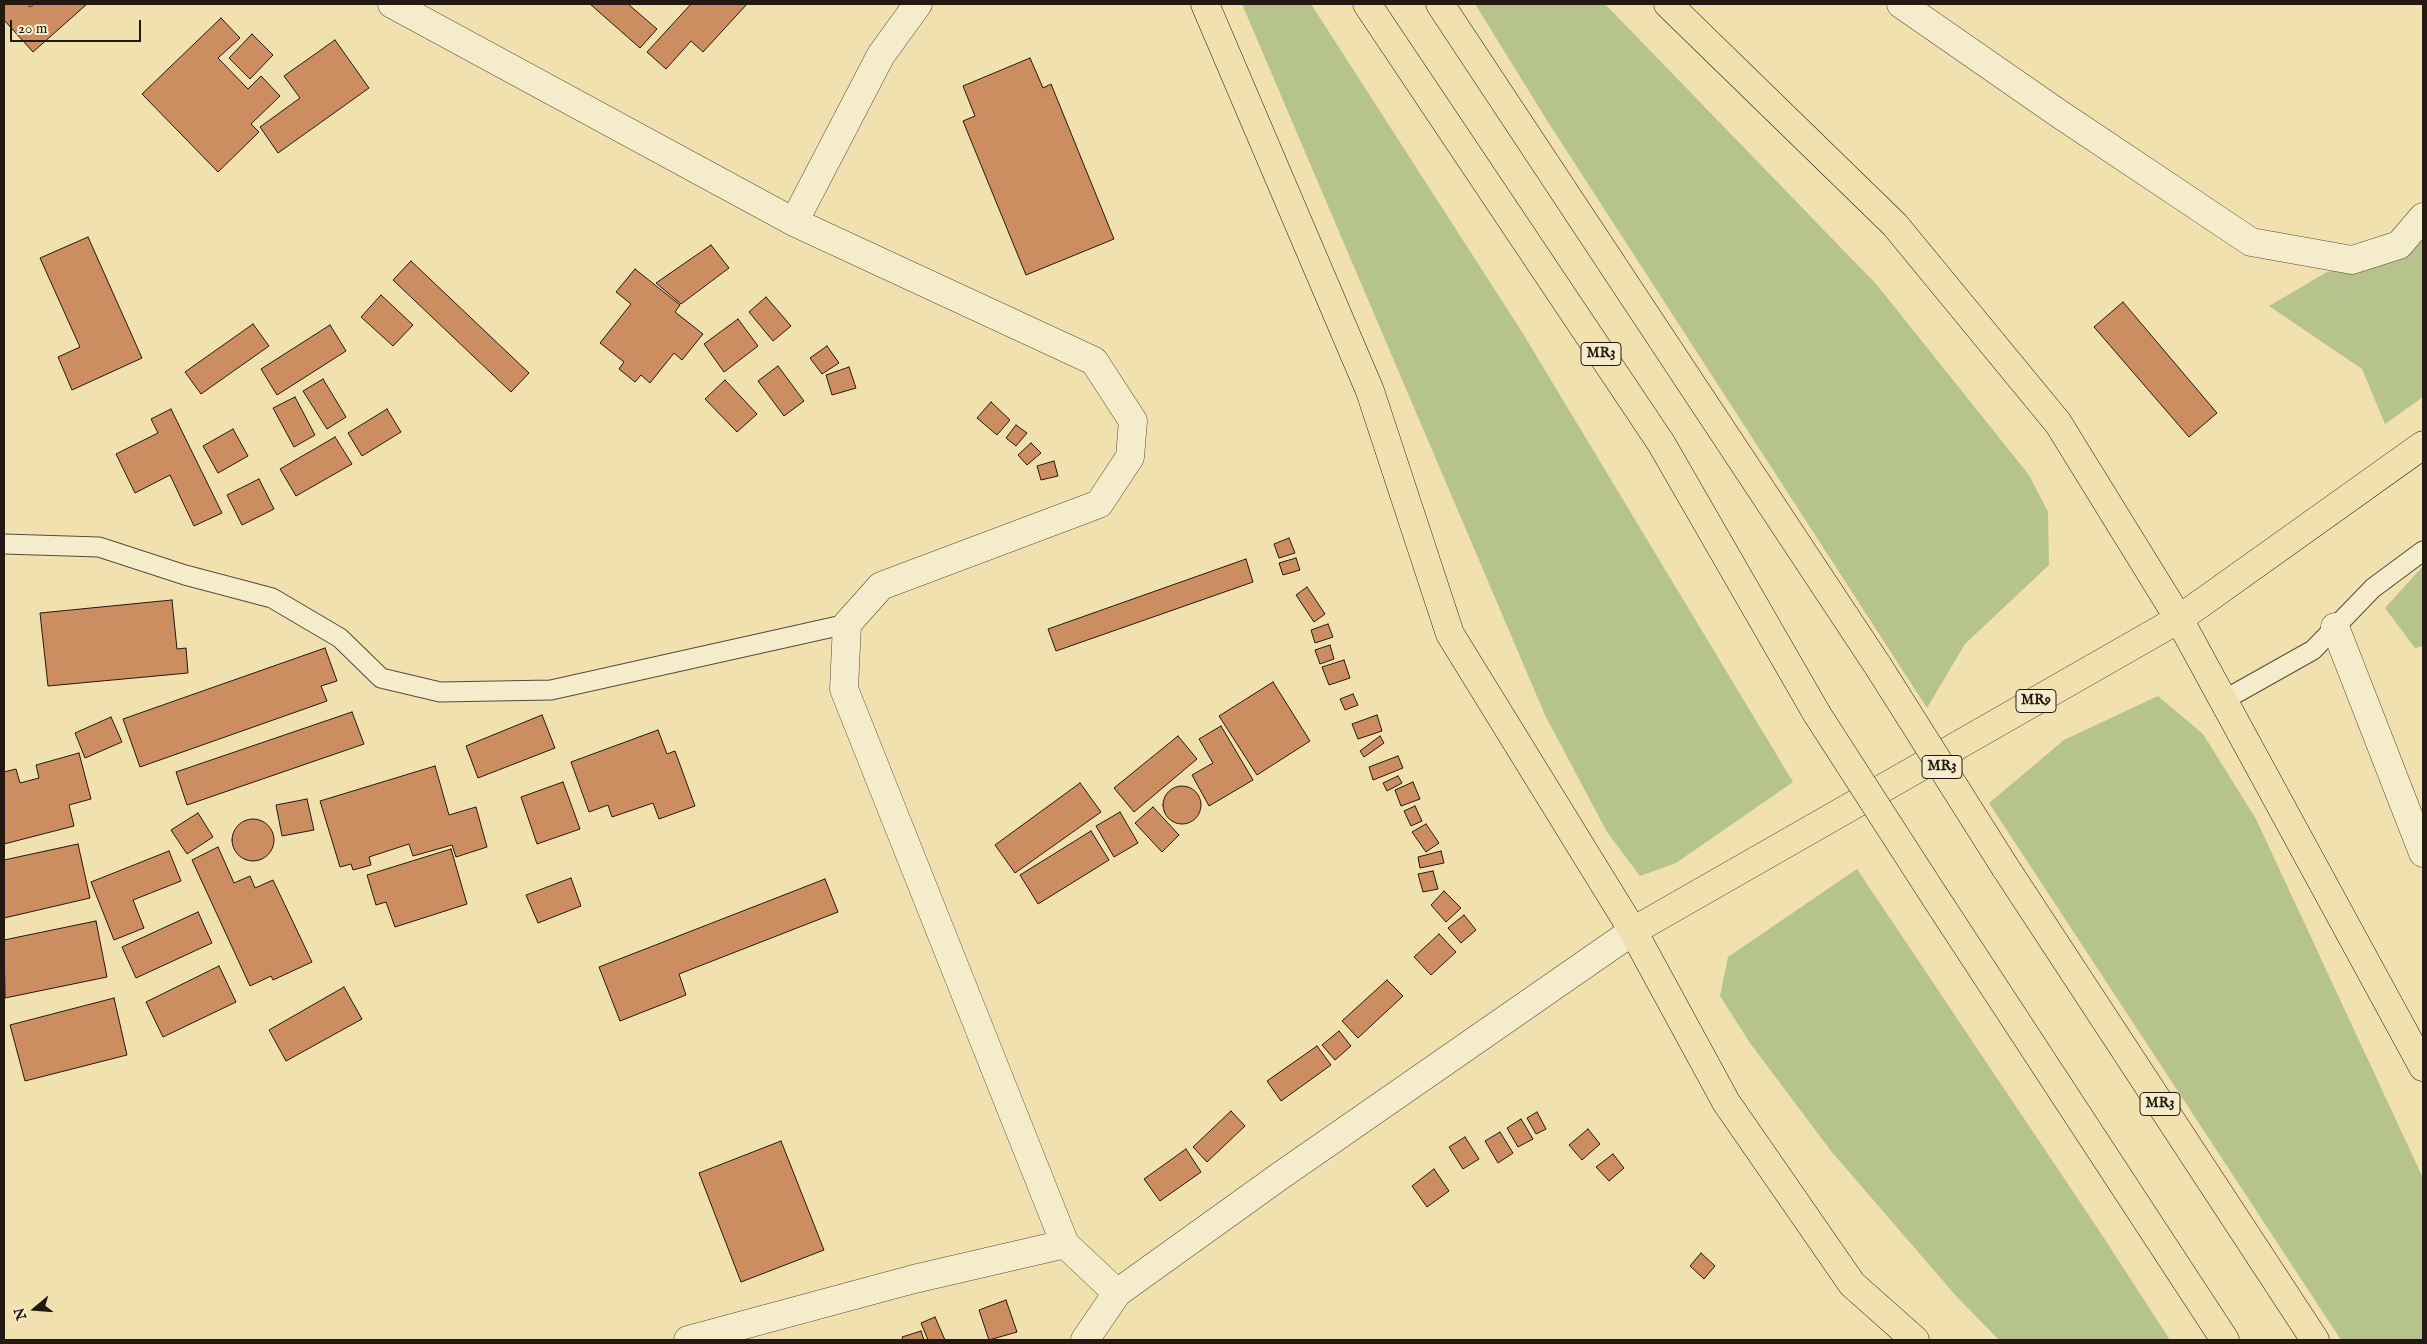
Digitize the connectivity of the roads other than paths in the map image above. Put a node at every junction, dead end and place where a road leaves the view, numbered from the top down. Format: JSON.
{"nodes":[{"id":1,"x":392,"y":4,"type":"edge"},
{"id":2,"x":918,"y":4,"type":"edge"},
{"id":3,"x":1205,"y":4,"type":"edge"},
{"id":4,"x":1367,"y":4,"type":"edge"},
{"id":5,"x":1440,"y":4,"type":"edge"},
{"id":6,"x":1668,"y":4,"type":"edge"},
{"id":7,"x":1901,"y":4,"type":"edge"},
{"id":8,"x":2423,"y":217,"type":"edge"},
{"id":9,"x":794,"y":222,"type":"junction"},
{"id":10,"x":2423,"y":445,"type":"edge"},
{"id":11,"x":4,"y":544,"type":"edge"},
{"id":12,"x":2423,"y":551,"type":"edge"},
{"id":13,"x":2179,"y":619,"type":"junction"},
{"id":14,"x":847,"y":624,"type":"junction"},
{"id":15,"x":2335,"y":627,"type":"junction"},
{"id":16,"x":2224,"y":700,"type":"junction"},
{"id":17,"x":2423,"y":853,"type":"edge"},
{"id":18,"x":1633,"y":931,"type":"junction"},
{"id":19,"x":2423,"y":1067,"type":"edge"},
{"id":20,"x":1065,"y":1244,"type":"junction"},
{"id":21,"x":1117,"y":1293,"type":"junction"},
{"id":22,"x":688,"y":1340,"type":"edge"},
{"id":23,"x":1085,"y":1340,"type":"edge"},
{"id":24,"x":1915,"y":1340,"type":"edge"},
{"id":25,"x":2226,"y":1340,"type":"edge"},
{"id":26,"x":2315,"y":1340,"type":"edge"}],
"edges":[{"from":1,"to":9,"type":"street"},
{"from":2,"to":9,"type":"street"},
{"from":3,"to":18,"type":"main road"},
{"from":4,"to":25,"type":"main road","number":"MR3","bridge":true},
{"from":5,"to":26,"type":"main road","number":"MR3","bridge":true},
{"from":6,"to":13,"type":"main road"},
{"from":7,"to":8,"type":"street"},
{"from":9,"to":14,"type":"street"},
{"from":10,"to":13,"type":"main road","number":"MR9"},
{"from":11,"to":14,"type":"lane"},
{"from":12,"to":15,"type":"lane"},
{"from":13,"to":16,"type":"main road"},
{"from":13,"to":18,"type":"main road","number":"MR9"},
{"from":14,"to":20,"type":"street"},
{"from":15,"to":16,"type":"lane"},
{"from":15,"to":17,"type":"street"},
{"from":16,"to":19,"type":"main road"},
{"from":18,"to":21,"type":"street"},
{"from":18,"to":24,"type":"main road"},
{"from":20,"to":21,"type":"street"},
{"from":20,"to":22,"type":"street"},
{"from":21,"to":23,"type":"street"}]}
